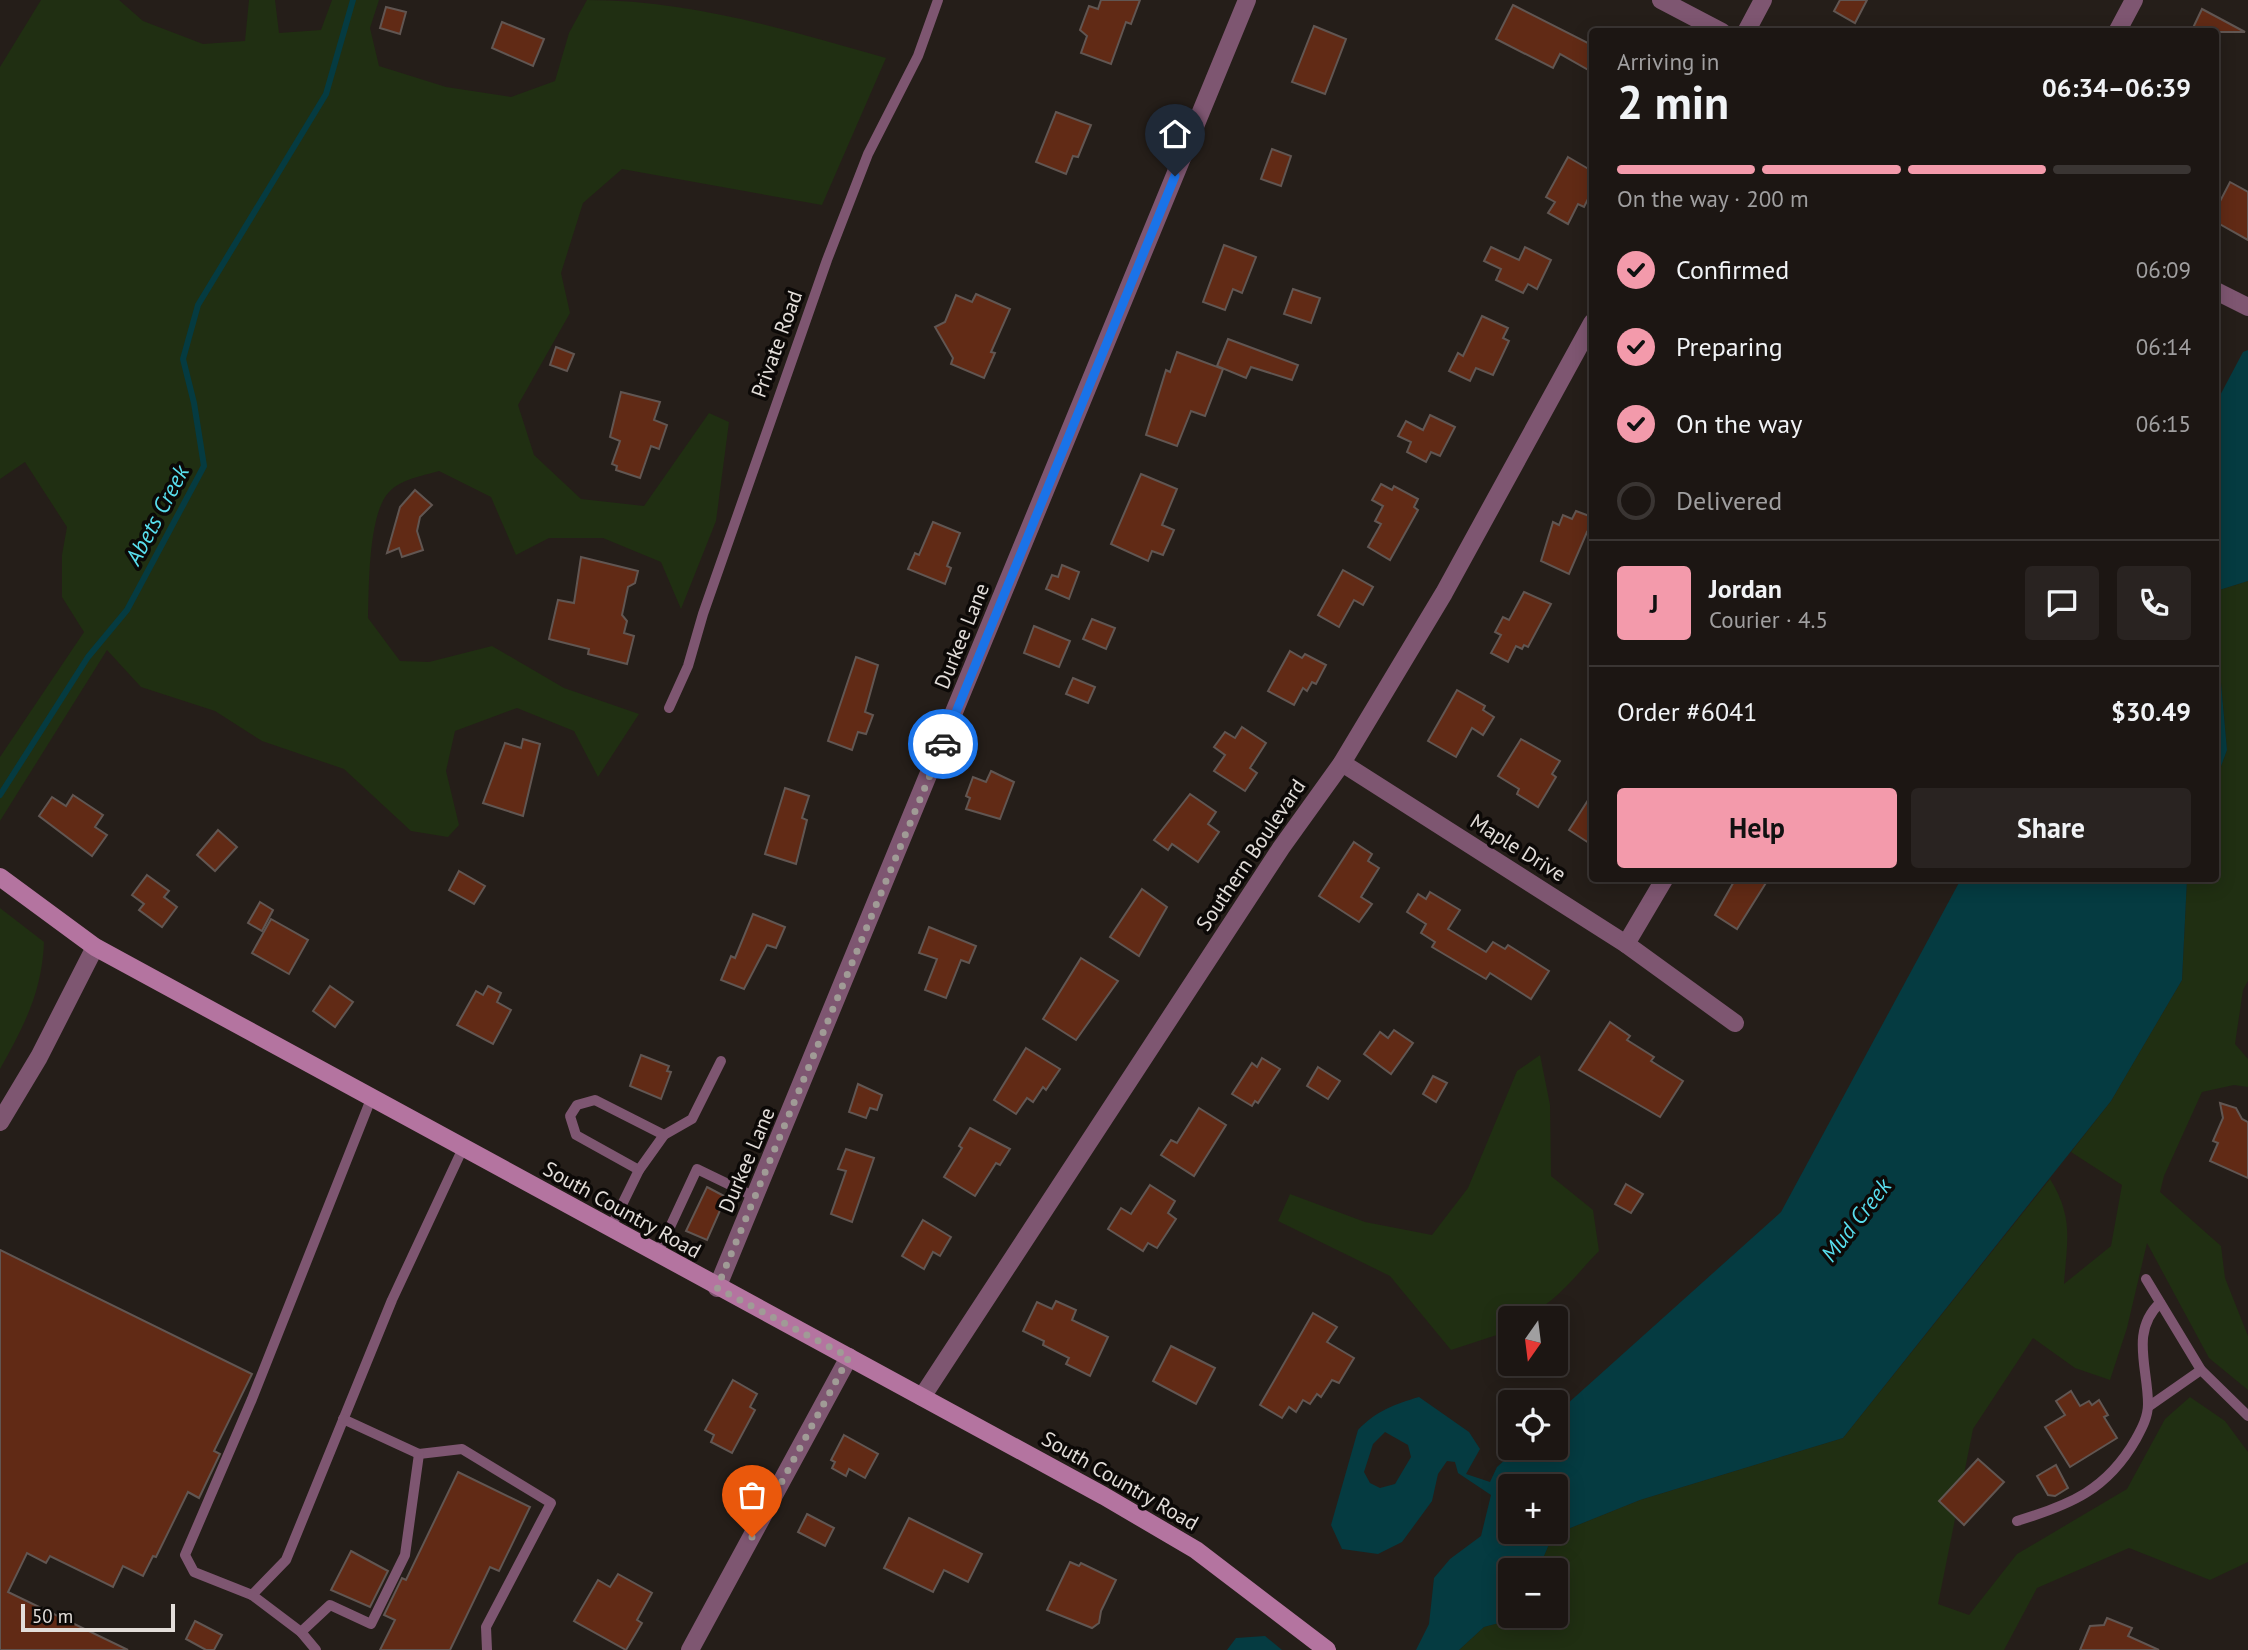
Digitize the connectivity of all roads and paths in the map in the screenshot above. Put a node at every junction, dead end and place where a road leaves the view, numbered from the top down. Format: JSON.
{"nodes":[{"id":1,"x":938,"y":0,"type":"edge"},
{"id":2,"x":1247,"y":0,"type":"edge"},
{"id":3,"x":1661,"y":0,"type":"edge"},
{"id":4,"x":1763,"y":0,"type":"edge"},
{"id":5,"x":2134,"y":0,"type":"edge"},
{"id":6,"x":1714,"y":28,"type":"edge"},
{"id":7,"x":1748,"y":28,"type":"edge"},
{"id":8,"x":2120,"y":28,"type":"edge"},
{"id":9,"x":2219,"y":292,"type":"edge"},
{"id":10,"x":2248,"y":307,"type":"edge"},
{"id":11,"x":1589,"y":328,"type":"edge"},
{"id":12,"x":668,"y":708,"type":"dead end"},
{"id":13,"x":1342,"y":763,"type":"junction"},
{"id":14,"x":0,"y":877,"type":"edge"},
{"id":15,"x":1663,"y":882,"type":"edge"},
{"id":16,"x":1626,"y":944,"type":"junction"},
{"id":17,"x":95,"y":947,"type":"junction"},
{"id":18,"x":1735,"y":1023,"type":"dead end"},
{"id":19,"x":721,"y":1061,"type":"dead end"},
{"id":20,"x":371,"y":1099,"type":"junction"},
{"id":21,"x":0,"y":1122,"type":"edge"},
{"id":22,"x":664,"y":1135,"type":"junction"},
{"id":23,"x":463,"y":1148,"type":"junction"},
{"id":24,"x":639,"y":1170,"type":"junction"},
{"id":25,"x":757,"y":1198,"type":"junction"},
{"id":26,"x":610,"y":1229,"type":"junction"},
{"id":27,"x":657,"y":1255,"type":"junction"},
{"id":28,"x":2146,"y":1279,"type":"dead end"},
{"id":29,"x":717,"y":1288,"type":"junction"},
{"id":30,"x":2160,"y":1303,"type":"junction"},
{"id":31,"x":849,"y":1357,"type":"junction"},
{"id":32,"x":2201,"y":1370,"type":"junction"},
{"id":33,"x":922,"y":1397,"type":"junction"},
{"id":34,"x":2148,"y":1407,"type":"junction"},
{"id":35,"x":2248,"y":1416,"type":"edge"},
{"id":36,"x":343,"y":1419,"type":"junction"},
{"id":37,"x":419,"y":1454,"type":"junction"},
{"id":38,"x":2017,"y":1521,"type":"dead end"},
{"id":39,"x":252,"y":1595,"type":"junction"},
{"id":40,"x":301,"y":1632,"type":"junction"},
{"id":41,"x":316,"y":1650,"type":"edge"},
{"id":42,"x":486,"y":1650,"type":"edge"},
{"id":43,"x":691,"y":1650,"type":"edge"},
{"id":44,"x":1327,"y":1650,"type":"edge"}],
"edges":[{"from":1,"to":12,"type":"lane","name":"Private Road"},
{"from":2,"to":25,"type":"street","name":"Durkee Lane"},
{"from":3,"to":6,"type":"street"},
{"from":4,"to":7,"type":"street"},
{"from":5,"to":8,"type":"street"},
{"from":9,"to":10,"type":"street"},
{"from":11,"to":13,"type":"street","name":"Southern Boulevard"},
{"from":13,"to":16,"type":"street","name":"Maple Drive"},
{"from":13,"to":33,"type":"street","name":"Southern Boulevard"},
{"from":14,"to":17,"type":"main road","name":"South Country Road"},
{"from":15,"to":16,"type":"street"},
{"from":16,"to":18,"type":"street","name":"Maple Drive"},
{"from":17,"to":20,"type":"main road","name":"South Country Road"},
{"from":17,"to":21,"type":"street"},
{"from":19,"to":22,"type":"lane"},
{"from":20,"to":23,"type":"main road","name":"South Country Road"},
{"from":20,"to":39,"type":"lane"},
{"from":22,"to":24,"type":"lane"},
{"from":22,"to":24,"type":"lane"},
{"from":23,"to":26,"type":"main road","name":"South Country Road"},
{"from":23,"to":36,"type":"lane"},
{"from":24,"to":26,"type":"lane"},
{"from":25,"to":27,"type":"lane"},
{"from":25,"to":29,"type":"street","name":"Durkee Lane"},
{"from":26,"to":27,"type":"main road","name":"South Country Road"},
{"from":27,"to":29,"type":"main road","name":"South Country Road"},
{"from":28,"to":30,"type":"lane"},
{"from":29,"to":31,"type":"main road","name":"South Country Road"},
{"from":30,"to":32,"type":"lane"},
{"from":30,"to":34,"type":"lane"},
{"from":31,"to":33,"type":"main road","name":"South Country Road"},
{"from":31,"to":43,"type":"street"},
{"from":32,"to":34,"type":"lane"},
{"from":32,"to":35,"type":"lane"},
{"from":33,"to":44,"type":"main road","name":"South Country Road"},
{"from":34,"to":38,"type":"lane"},
{"from":36,"to":37,"type":"lane"},
{"from":36,"to":39,"type":"lane"},
{"from":37,"to":40,"type":"lane"},
{"from":37,"to":42,"type":"lane"},
{"from":39,"to":40,"type":"lane"},
{"from":40,"to":41,"type":"lane"}]}
